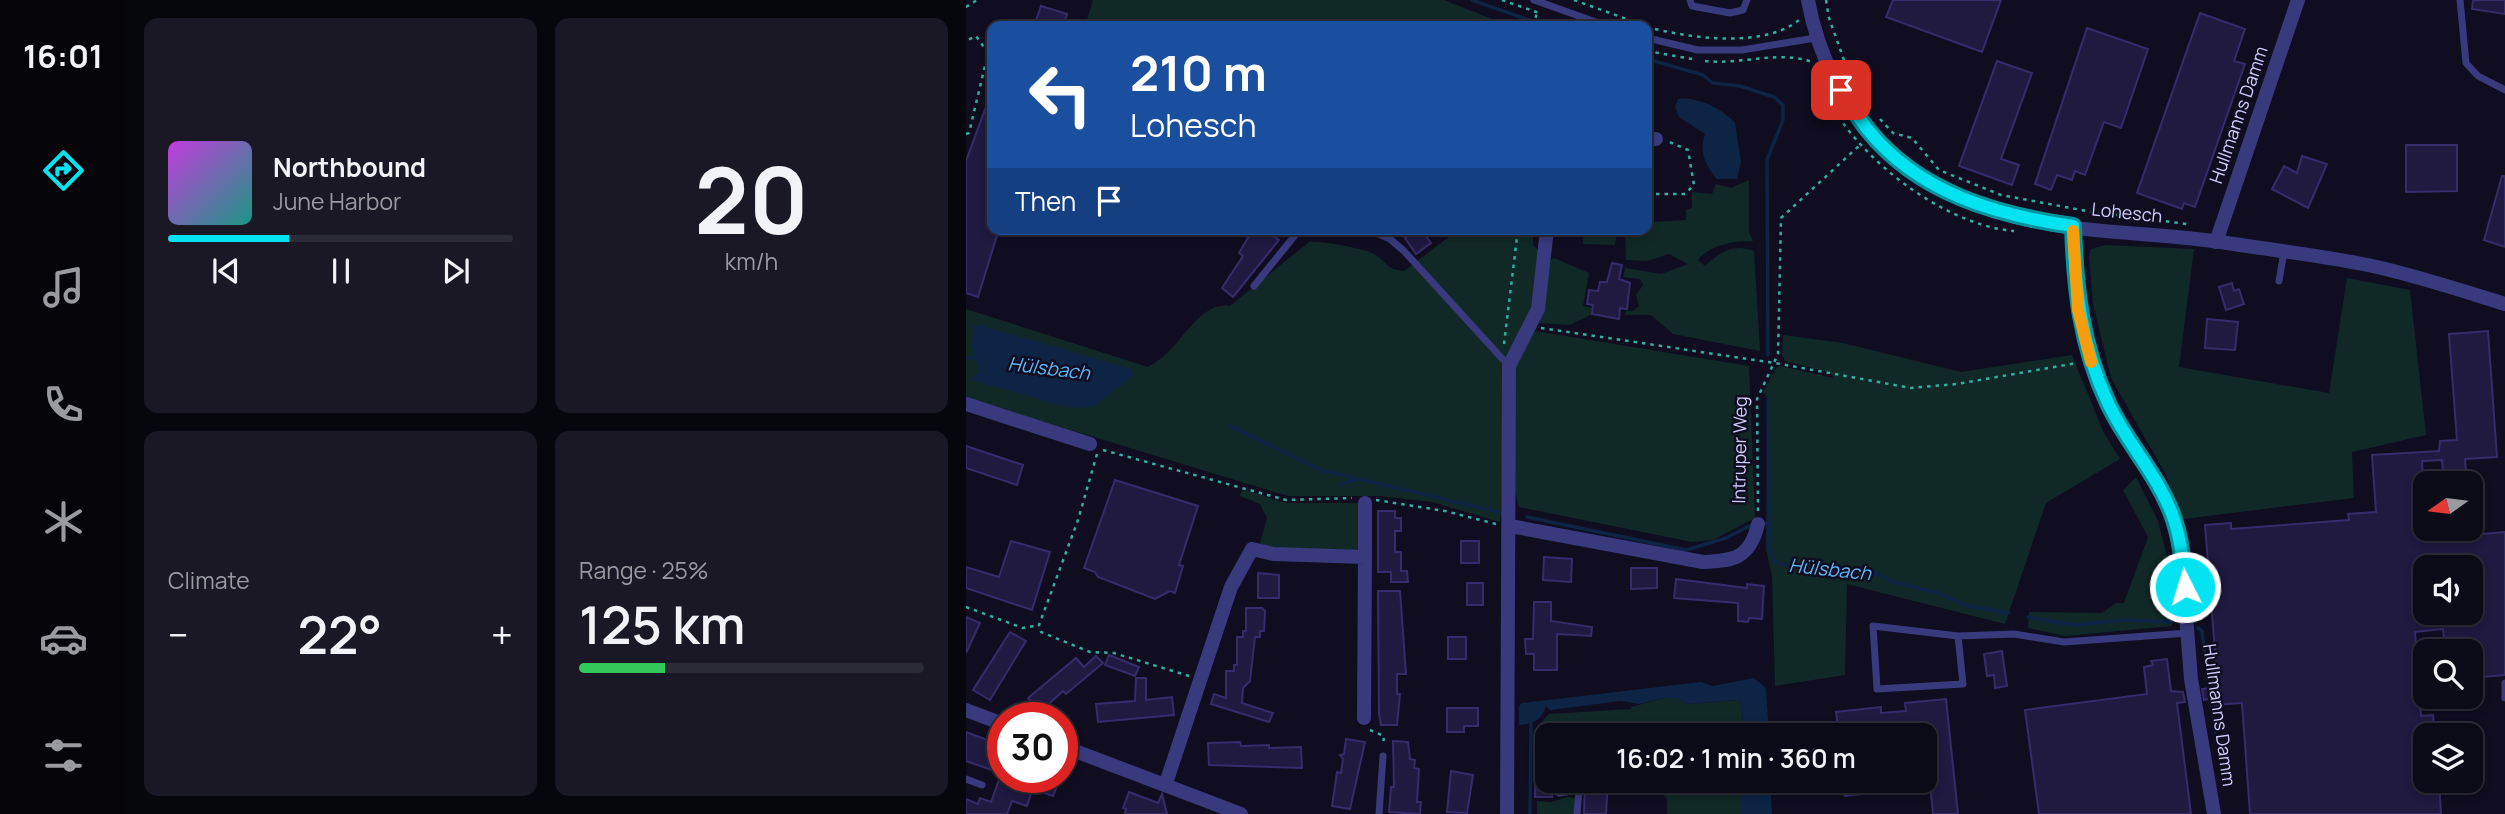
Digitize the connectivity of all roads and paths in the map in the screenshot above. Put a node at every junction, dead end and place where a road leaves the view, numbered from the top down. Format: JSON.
{"nodes":[{"id":1,"x":977,"y":0,"type":"edge"},
{"id":2,"x":1534,"y":0,"type":"edge"},
{"id":3,"x":1574,"y":0,"type":"edge"},
{"id":4,"x":1690,"y":0,"type":"edge"},
{"id":5,"x":1747,"y":0,"type":"edge"},
{"id":6,"x":1808,"y":0,"type":"edge"},
{"id":7,"x":1826,"y":0,"type":"edge"},
{"id":8,"x":2298,"y":0,"type":"edge"},
{"id":9,"x":2460,"y":0,"type":"edge"},
{"id":10,"x":966,"y":7,"type":"edge"},
{"id":11,"x":1537,"y":13,"type":"dead end"},
{"id":12,"x":1804,"y":17,"type":"dead end"},
{"id":13,"x":1535,"y":21,"type":"edge"},
{"id":14,"x":1593,"y":21,"type":"edge"},
{"id":15,"x":1632,"y":21,"type":"edge"},
{"id":16,"x":1652,"y":27,"type":"edge"},
{"id":17,"x":1815,"y":38,"type":"junction"},
{"id":18,"x":1652,"y":39,"type":"edge"},
{"id":19,"x":968,"y":40,"type":"dead end"},
{"id":20,"x":987,"y":52,"type":"edge"},
{"id":21,"x":987,"y":57,"type":"edge"},
{"id":22,"x":1856,"y":88,"type":"dead end"},
{"id":23,"x":2505,"y":90,"type":"edge"},
{"id":24,"x":1875,"y":114,"type":"dead end"},
{"id":25,"x":966,"y":134,"type":"edge"},
{"id":26,"x":1652,"y":139,"type":"edge"},
{"id":27,"x":1861,"y":144,"type":"dead end"},
{"id":28,"x":1656,"y":194,"type":"dead end"},
{"id":29,"x":2193,"y":225,"type":"dead end"},
{"id":30,"x":2073,"y":226,"type":"junction"},
{"id":31,"x":1295,"y":235,"type":"edge"},
{"id":32,"x":1381,"y":235,"type":"edge"},
{"id":33,"x":1517,"y":235,"type":"edge"},
{"id":34,"x":1546,"y":235,"type":"edge"},
{"id":35,"x":2217,"y":242,"type":"junction"},
{"id":36,"x":2284,"y":252,"type":"junction"},
{"id":37,"x":2279,"y":281,"type":"dead end"},
{"id":38,"x":1254,"y":286,"type":"dead end"},
{"id":39,"x":2505,"y":304,"type":"edge"},
{"id":40,"x":1530,"y":326,"type":"junction"},
{"id":41,"x":2090,"y":360,"type":"junction"},
{"id":42,"x":1507,"y":363,"type":"junction"},
{"id":43,"x":1775,"y":363,"type":"junction"},
{"id":44,"x":966,"y":404,"type":"edge"},
{"id":45,"x":1090,"y":444,"type":"dead end"},
{"id":46,"x":1364,"y":503,"type":"dead end"},
{"id":47,"x":1758,"y":524,"type":"joint"},
{"id":48,"x":1510,"y":526,"type":"junction"},
{"id":49,"x":1365,"y":557,"type":"junction"},
{"id":50,"x":966,"y":607,"type":"edge"},
{"id":51,"x":1040,"y":625,"type":"junction"},
{"id":52,"x":2188,"y":633,"type":"junction"},
{"id":53,"x":1958,"y":636,"type":"junction"},
{"id":54,"x":1202,"y":680,"type":"junction"},
{"id":55,"x":2505,"y":683,"type":"edge"},
{"id":56,"x":2505,"y":698,"type":"edge"},
{"id":57,"x":966,"y":710,"type":"edge"},
{"id":58,"x":987,"y":718,"type":"edge"},
{"id":59,"x":1364,"y":718,"type":"joint"},
{"id":60,"x":1078,"y":752,"type":"edge"},
{"id":61,"x":1383,"y":756,"type":"joint"},
{"id":62,"x":966,"y":779,"type":"edge"},
{"id":63,"x":1166,"y":783,"type":"junction"},
{"id":64,"x":982,"y":785,"type":"dead end"},
{"id":65,"x":1579,"y":793,"type":"edge"},
{"id":66,"x":1241,"y":814,"type":"edge"},
{"id":67,"x":1379,"y":814,"type":"edge"},
{"id":68,"x":1507,"y":814,"type":"edge"},
{"id":69,"x":1577,"y":814,"type":"edge"},
{"id":70,"x":2214,"y":814,"type":"edge"}],
"edges":[{"from":1,"to":10,"type":"path"},
{"from":2,"to":14,"type":"lane"},
{"from":3,"to":15,"type":"path"},
{"from":4,"to":5,"type":"lane"},
{"from":6,"to":17,"type":"street","name":"Lohesch"},
{"from":7,"to":22,"type":"path"},
{"from":8,"to":35,"type":"street","name":"Hullmanns Damm"},
{"from":9,"to":23,"type":"lane"},
{"from":11,"to":13,"type":"path"},
{"from":12,"to":16,"type":"path"},
{"from":17,"to":18,"type":"lane"},
{"from":17,"to":30,"type":"street","name":"Lohesch"},
{"from":19,"to":20,"type":"path"},
{"from":21,"to":25,"type":"path"},
{"from":24,"to":29,"type":"path"},
{"from":26,"to":28,"type":"path"},
{"from":27,"to":43,"type":"path","name":"Intruper Weg"},
{"from":30,"to":35,"type":"street","name":"Lohesch"},
{"from":30,"to":41,"type":"street","name":"Hullmanns Damm"},
{"from":31,"to":38,"type":"lane"},
{"from":32,"to":42,"type":"lane"},
{"from":33,"to":42,"type":"path"},
{"from":34,"to":40,"type":"street"},
{"from":35,"to":36,"type":"street","name":"Lohesch"},
{"from":36,"to":37,"type":"lane"},
{"from":36,"to":39,"type":"street","name":"Lohesch"},
{"from":40,"to":42,"type":"street"},
{"from":40,"to":43,"type":"path"},
{"from":41,"to":43,"type":"path"},
{"from":41,"to":52,"type":"street","name":"Hullmanns Damm"},
{"from":42,"to":48,"type":"street"},
{"from":43,"to":47,"type":"path","name":"Intruper Weg"},
{"from":44,"to":45,"type":"street"},
{"from":46,"to":49,"type":"street"},
{"from":47,"to":48,"type":"street","name":"Intruper Weg"},
{"from":48,"to":51,"type":"path"},
{"from":48,"to":68,"type":"street"},
{"from":49,"to":54,"type":"street"},
{"from":49,"to":59,"type":"street"},
{"from":50,"to":51,"type":"path"},
{"from":51,"to":54,"type":"path"},
{"from":52,"to":53,"type":"lane"},
{"from":52,"to":70,"type":"street","name":"Hullmanns Damm"},
{"from":53,"to":53,"type":"lane"},
{"from":54,"to":63,"type":"street"},
{"from":55,"to":56,"type":"lane"},
{"from":57,"to":58,"type":"street"},
{"from":59,"to":61,"type":"path"},
{"from":60,"to":63,"type":"street"},
{"from":61,"to":67,"type":"lane"},
{"from":62,"to":64,"type":"lane"},
{"from":63,"to":66,"type":"street"},
{"from":65,"to":69,"type":"lane"}]}
